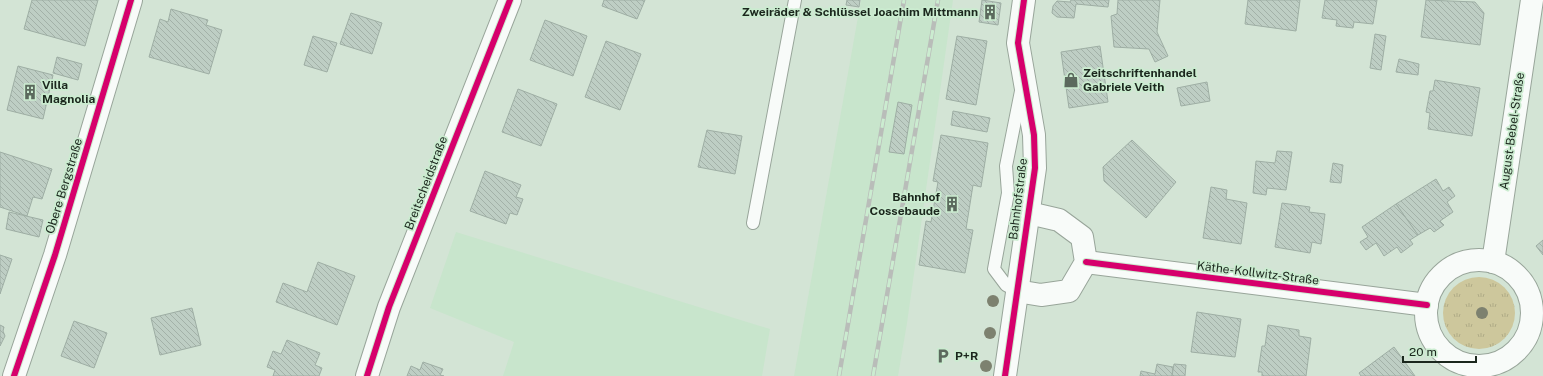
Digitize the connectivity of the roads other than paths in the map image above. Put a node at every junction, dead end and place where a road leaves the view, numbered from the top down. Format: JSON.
{"nodes":[{"id":1,"x":131,"y":0,"type":"edge"},
{"id":2,"x":510,"y":0,"type":"edge"},
{"id":3,"x":795,"y":0,"type":"edge"},
{"id":4,"x":1024,"y":0,"type":"edge"},
{"id":5,"x":1532,"y":0,"type":"edge"},
{"id":6,"x":1024,"y":76,"type":"junction"},
{"id":7,"x":1005,"y":209,"type":"junction"},
{"id":8,"x":1029,"y":213,"type":"junction"},
{"id":9,"x":753,"y":223,"type":"dead end"},
{"id":10,"x":1086,"y":262,"type":"junction"},
{"id":11,"x":1494,"y":262,"type":"junction"},
{"id":12,"x":1017,"y":292,"type":"junction"},
{"id":13,"x":1427,"y":305,"type":"junction"},
{"id":14,"x":1537,"y":320,"type":"edge"},
{"id":15,"x":1471,"y":371,"type":"edge"},
{"id":16,"x":14,"y":376,"type":"edge"},
{"id":17,"x":367,"y":376,"type":"edge"},
{"id":18,"x":1005,"y":376,"type":"edge"}],
"edges":[{"from":1,"to":16,"type":"street","name":"Obere Bergstraße"},
{"from":2,"to":17,"type":"street","name":"Breitscheidstraße"},
{"from":3,"to":9,"type":"lane"},
{"from":4,"to":6,"type":"street","name":"Bahnhofstraße"},
{"from":5,"to":11,"type":"street","name":"August-Bebel-Straße"},
{"from":6,"to":7,"type":"lane"},
{"from":6,"to":8,"type":"street","name":"Bahnhofstraße"},
{"from":7,"to":8,"type":"lane"},
{"from":7,"to":12,"type":"lane"},
{"from":8,"to":10,"type":"street"},
{"from":8,"to":12,"type":"street","name":"Bahnhofstraße"},
{"from":10,"to":12,"type":"street"},
{"from":10,"to":13,"type":"street","name":"Käthe-Kollwitz-Straße"},
{"from":11,"to":13,"type":"street"},
{"from":11,"to":14,"type":"street"},
{"from":12,"to":18,"type":"street","name":"Bahnhofstraße"},
{"from":13,"to":15,"type":"street"},
{"from":14,"to":15,"type":"street"}]}
